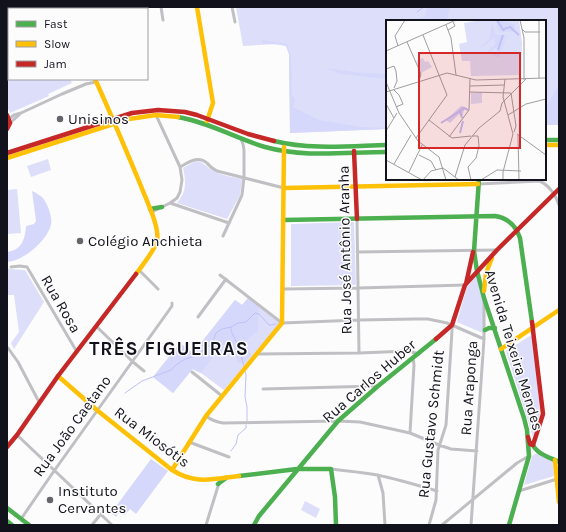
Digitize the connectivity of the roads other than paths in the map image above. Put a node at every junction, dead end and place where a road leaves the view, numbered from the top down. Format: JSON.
{"nodes":[{"id":1,"x":161,"y":7,"type":"edge"},
{"id":2,"x":197,"y":7,"type":"edge"},
{"id":3,"x":232,"y":7,"type":"edge"},
{"id":4,"x":163,"y":20,"type":"dead end"},
{"id":5,"x":235,"y":22,"type":"dead end"},
{"id":6,"x":96,"y":81,"type":"edge"},
{"id":7,"x":156,"y":115,"type":"junction"},
{"id":8,"x":8,"y":120,"type":"edge"},
{"id":9,"x":113,"y":121,"type":"junction"},
{"id":10,"x":207,"y":121,"type":"junction"},
{"id":11,"x":7,"y":129,"type":"edge"},
{"id":12,"x":240,"y":137,"type":"junction"},
{"id":13,"x":546,"y":140,"type":"edge"},
{"id":14,"x":559,"y":140,"type":"edge"},
{"id":15,"x":250,"y":141,"type":"junction"},
{"id":16,"x":284,"y":143,"type":"junction"},
{"id":17,"x":386,"y":145,"type":"edge"},
{"id":18,"x":546,"y":145,"type":"edge"},
{"id":19,"x":559,"y":145,"type":"edge"},
{"id":20,"x":353,"y":147,"type":"junction"},
{"id":21,"x":244,"y":150,"type":"junction"},
{"id":22,"x":284,"y":150,"type":"junction"},
{"id":23,"x":386,"y":152,"type":"edge"},
{"id":24,"x":7,"y":153,"type":"edge"},
{"id":25,"x":355,"y":153,"type":"junction"},
{"id":26,"x":7,"y":158,"type":"edge"},
{"id":27,"x":180,"y":167,"type":"junction"},
{"id":28,"x":244,"y":170,"type":"junction"},
{"id":29,"x":235,"y":175,"type":"junction"},
{"id":30,"x":244,"y":177,"type":"junction"},
{"id":31,"x":479,"y":181,"type":"edge"},
{"id":32,"x":356,"y":187,"type":"junction"},
{"id":33,"x":284,"y":188,"type":"junction"},
{"id":34,"x":559,"y":189,"type":"edge"},
{"id":35,"x":554,"y":194,"type":"junction"},
{"id":36,"x":170,"y":203,"type":"junction"},
{"id":37,"x":559,"y":204,"type":"edge"},
{"id":38,"x":162,"y":207,"type":"junction"},
{"id":39,"x":152,"y":214,"type":"junction"},
{"id":40,"x":476,"y":216,"type":"junction"},
{"id":41,"x":357,"y":219,"type":"junction"},
{"id":42,"x":283,"y":220,"type":"junction"},
{"id":43,"x":229,"y":223,"type":"junction"},
{"id":44,"x":517,"y":230,"type":"junction"},
{"id":45,"x":223,"y":236,"type":"dead end"},
{"id":46,"x":497,"y":250,"type":"junction"},
{"id":47,"x":474,"y":251,"type":"junction"},
{"id":48,"x":357,"y":252,"type":"junction"},
{"id":49,"x":493,"y":254,"type":"junction"},
{"id":50,"x":11,"y":267,"type":"dead end"},
{"id":51,"x":139,"y":270,"type":"junction"},
{"id":52,"x":477,"y":271,"type":"junction"},
{"id":53,"x":220,"y":275,"type":"dead end"},
{"id":54,"x":226,"y":279,"type":"junction"},
{"id":55,"x":465,"y":285,"type":"junction"},
{"id":56,"x":358,"y":288,"type":"junction"},
{"id":57,"x":158,"y":289,"type":"dead end"},
{"id":58,"x":283,"y":289,"type":"junction"},
{"id":59,"x":484,"y":298,"type":"junction"},
{"id":60,"x":172,"y":303,"type":"dead end"},
{"id":61,"x":559,"y":310,"type":"edge"},
{"id":62,"x":198,"y":316,"type":"dead end"},
{"id":63,"x":358,"y":320,"type":"junction"},
{"id":64,"x":282,"y":323,"type":"junction"},
{"id":65,"x":452,"y":325,"type":"junction"},
{"id":66,"x":96,"y":326,"type":"junction"},
{"id":67,"x":533,"y":327,"type":"junction"},
{"id":68,"x":495,"y":328,"type":"junction"},
{"id":69,"x":485,"y":330,"type":"junction"},
{"id":70,"x":484,"y":339,"type":"junction"},
{"id":71,"x":8,"y":348,"type":"dead end"},
{"id":72,"x":501,"y":348,"type":"junction"},
{"id":73,"x":77,"y":352,"type":"junction"},
{"id":74,"x":359,"y":353,"type":"junction"},
{"id":75,"x":257,"y":354,"type":"junction"},
{"id":76,"x":419,"y":354,"type":"junction"},
{"id":77,"x":413,"y":358,"type":"junction"},
{"id":78,"x":133,"y":362,"type":"junction"},
{"id":79,"x":144,"y":371,"type":"dead end"},
{"id":80,"x":192,"y":372,"type":"dead end"},
{"id":81,"x":58,"y":376,"type":"junction"},
{"id":82,"x":378,"y":386,"type":"junction"},
{"id":83,"x":263,"y":389,"type":"dead end"},
{"id":84,"x":222,"y":396,"type":"junction"},
{"id":85,"x":39,"y":402,"type":"junction"},
{"id":86,"x":98,"y":411,"type":"junction"},
{"id":87,"x":206,"y":416,"type":"junction"},
{"id":88,"x":338,"y":421,"type":"junction"},
{"id":89,"x":528,"y":430,"type":"junction"},
{"id":90,"x":410,"y":434,"type":"junction"},
{"id":91,"x":17,"y":435,"type":"junction"},
{"id":92,"x":528,"y":437,"type":"junction"},
{"id":93,"x":191,"y":443,"type":"junction"},
{"id":94,"x":439,"y":445,"type":"junction"},
{"id":95,"x":533,"y":445,"type":"junction"},
{"id":96,"x":7,"y":447,"type":"edge"},
{"id":97,"x":477,"y":451,"type":"junction"},
{"id":98,"x":537,"y":451,"type":"junction"},
{"id":99,"x":528,"y":456,"type":"junction"},
{"id":100,"x":230,"y":457,"type":"dead end"},
{"id":101,"x":557,"y":461,"type":"edge"},
{"id":102,"x":517,"y":463,"type":"junction"},
{"id":103,"x":526,"y":468,"type":"junction"},
{"id":104,"x":297,"y":469,"type":"junction"},
{"id":105,"x":331,"y":469,"type":"junction"},
{"id":106,"x":172,"y":470,"type":"junction"},
{"id":107,"x":54,"y":471,"type":"junction"},
{"id":108,"x":378,"y":475,"type":"junction"},
{"id":109,"x":220,"y":478,"type":"junction"},
{"id":110,"x":226,"y":478,"type":"junction"},
{"id":111,"x":558,"y":479,"type":"edge"},
{"id":112,"x":218,"y":484,"type":"junction"},
{"id":113,"x":437,"y":491,"type":"junction"},
{"id":114,"x":519,"y":491,"type":"junction"},
{"id":115,"x":473,"y":500,"type":"junction"},
{"id":116,"x":559,"y":502,"type":"edge"},
{"id":117,"x":7,"y":508,"type":"edge"},
{"id":118,"x":100,"y":515,"type":"junction"},
{"id":119,"x":20,"y":519,"type":"junction"},
{"id":120,"x":7,"y":521,"type":"edge"},
{"id":121,"x":12,"y":525,"type":"edge"},
{"id":122,"x":20,"y":525,"type":"edge"},
{"id":123,"x":29,"y":525,"type":"edge"},
{"id":124,"x":92,"y":525,"type":"edge"},
{"id":125,"x":112,"y":525,"type":"edge"},
{"id":126,"x":206,"y":525,"type":"edge"},
{"id":127,"x":254,"y":525,"type":"edge"},
{"id":128,"x":336,"y":525,"type":"edge"},
{"id":129,"x":385,"y":525,"type":"edge"},
{"id":130,"x":429,"y":525,"type":"edge"},
{"id":131,"x":442,"y":525,"type":"edge"},
{"id":132,"x":471,"y":525,"type":"edge"},
{"id":133,"x":509,"y":525,"type":"edge"}],
"edges":[{"from":1,"to":4,"type":"street"},
{"from":2,"to":10,"type":"street"},
{"from":3,"to":5,"type":"street"},
{"from":6,"to":8,"type":"street"},
{"from":6,"to":9,"type":"street"},
{"from":7,"to":9,"type":"street"},
{"from":7,"to":10,"type":"street"},
{"from":7,"to":27,"type":"street"},
{"from":8,"to":11,"type":"street"},
{"from":9,"to":10,"type":"street"},
{"from":9,"to":24,"type":"street"},
{"from":9,"to":26,"type":"street"},
{"from":9,"to":39,"type":"street"},
{"from":10,"to":12,"type":"street"},
{"from":10,"to":16,"type":"street"},
{"from":12,"to":15,"type":"street"},
{"from":12,"to":21,"type":"street"},
{"from":13,"to":14,"type":"street"},
{"from":15,"to":21,"type":"street"},
{"from":15,"to":22,"type":"street"},
{"from":16,"to":20,"type":"street"},
{"from":16,"to":22,"type":"street"},
{"from":17,"to":20,"type":"street"},
{"from":18,"to":19,"type":"street"},
{"from":20,"to":25,"type":"street","name":"Rua José Antônio Aranha"},
{"from":21,"to":28,"type":"street"},
{"from":22,"to":25,"type":"street"},
{"from":22,"to":33,"type":"street"},
{"from":23,"to":25,"type":"street"},
{"from":25,"to":32,"type":"street","name":"Rua José Antônio Aranha"},
{"from":27,"to":29,"type":"street"},
{"from":27,"to":36,"type":"street"},
{"from":28,"to":29,"type":"street"},
{"from":28,"to":30,"type":"street"},
{"from":29,"to":30,"type":"street"},
{"from":30,"to":33,"type":"street"},
{"from":30,"to":43,"type":"street"},
{"from":31,"to":32,"type":"street"},
{"from":31,"to":35,"type":"street"},
{"from":31,"to":40,"type":"street","name":"Avenida Teixeira Mendes"},
{"from":32,"to":33,"type":"street"},
{"from":32,"to":41,"type":"street","name":"Rua José Antônio Aranha"},
{"from":33,"to":42,"type":"street"},
{"from":34,"to":35,"type":"street"},
{"from":35,"to":37,"type":"street"},
{"from":35,"to":44,"type":"street"},
{"from":36,"to":38,"type":"street"},
{"from":36,"to":43,"type":"street"},
{"from":38,"to":39,"type":"street"},
{"from":38,"to":39,"type":"street"},
{"from":39,"to":51,"type":"street"},
{"from":40,"to":41,"type":"street"},
{"from":40,"to":44,"type":"street"},
{"from":40,"to":47,"type":"street","name":"Avenida Teixeira Mendes"},
{"from":41,"to":42,"type":"street"},
{"from":41,"to":48,"type":"street","name":"Rua José Antônio Aranha"},
{"from":42,"to":58,"type":"street"},
{"from":43,"to":45,"type":"street"},
{"from":44,"to":46,"type":"street"},
{"from":44,"to":67,"type":"street"},
{"from":46,"to":47,"type":"street"},
{"from":46,"to":49,"type":"street"},
{"from":47,"to":48,"type":"street"},
{"from":47,"to":52,"type":"street","name":"Avenida Teixeira Mendes"},
{"from":47,"to":55,"type":"street"},
{"from":48,"to":56,"type":"street","name":"Rua José Antônio Aranha"},
{"from":49,"to":52,"type":"street"},
{"from":49,"to":59,"type":"street","name":"Rua Araponga"},
{"from":50,"to":73,"type":"street","name":"Rua Rosa"},
{"from":51,"to":57,"type":"street"},
{"from":51,"to":66,"type":"street"},
{"from":52,"to":55,"type":"street"},
{"from":52,"to":59,"type":"street","name":"Avenida Teixeira Mendes"},
{"from":53,"to":54,"type":"street"},
{"from":54,"to":62,"type":"street"},
{"from":54,"to":64,"type":"street"},
{"from":55,"to":56,"type":"street"},
{"from":55,"to":65,"type":"street"},
{"from":56,"to":58,"type":"street"},
{"from":56,"to":63,"type":"street","name":"Rua José Antônio Aranha"},
{"from":58,"to":64,"type":"street"},
{"from":59,"to":68,"type":"street","name":"Avenida Teixeira Mendes"},
{"from":59,"to":69,"type":"street","name":"Rua Araponga"},
{"from":60,"to":78,"type":"street","name":"Rua João Caetano"},
{"from":61,"to":67,"type":"street"},
{"from":63,"to":64,"type":"street"},
{"from":63,"to":65,"type":"street"},
{"from":63,"to":74,"type":"street","name":"Rua José Antônio Aranha"},
{"from":64,"to":75,"type":"street"},
{"from":65,"to":70,"type":"street"},
{"from":65,"to":76,"type":"street","name":"Rua Carlos Huber"},
{"from":65,"to":94,"type":"street","name":"Rua Gustavo Schmidt"},
{"from":66,"to":73,"type":"street"},
{"from":66,"to":78,"type":"street"},
{"from":67,"to":72,"type":"street"},
{"from":67,"to":95,"type":"street"},
{"from":68,"to":69,"type":"street"},
{"from":68,"to":72,"type":"street","name":"Avenida Teixeira Mendes"},
{"from":69,"to":70,"type":"street","name":"Rua Araponga"},
{"from":70,"to":97,"type":"street","name":"Rua Araponga"},
{"from":71,"to":85,"type":"street"},
{"from":72,"to":89,"type":"street","name":"Avenida Teixeira Mendes"},
{"from":73,"to":81,"type":"street"},
{"from":74,"to":75,"type":"street"},
{"from":74,"to":76,"type":"street"},
{"from":75,"to":84,"type":"street"},
{"from":76,"to":77,"type":"street","name":"Rua Carlos Huber"},
{"from":77,"to":82,"type":"street","name":"Rua Carlos Huber"},
{"from":77,"to":90,"type":"street"},
{"from":78,"to":79,"type":"street"},
{"from":78,"to":86,"type":"street","name":"Rua João Caetano"},
{"from":80,"to":84,"type":"street"},
{"from":81,"to":85,"type":"street"},
{"from":81,"to":86,"type":"street","name":"Rua Miosótis"},
{"from":82,"to":83,"type":"street"},
{"from":82,"to":88,"type":"street","name":"Rua Carlos Huber"},
{"from":84,"to":87,"type":"street"},
{"from":85,"to":91,"type":"street"},
{"from":86,"to":106,"type":"street","name":"Rua Miosótis"},
{"from":86,"to":107,"type":"street","name":"Rua João Caetano"},
{"from":87,"to":88,"type":"street"},
{"from":87,"to":93,"type":"street"},
{"from":88,"to":90,"type":"street"},
{"from":88,"to":104,"type":"street","name":"Rua Carlos Huber"},
{"from":89,"to":92,"type":"street","name":"Avenida Teixeira Mendes"},
{"from":89,"to":95,"type":"street"},
{"from":90,"to":94,"type":"street"},
{"from":91,"to":96,"type":"street"},
{"from":91,"to":107,"type":"street"},
{"from":92,"to":95,"type":"street"},
{"from":92,"to":99,"type":"street","name":"Avenida Teixeira Mendes"},
{"from":93,"to":100,"type":"street"},
{"from":93,"to":106,"type":"street"},
{"from":94,"to":97,"type":"street"},
{"from":94,"to":113,"type":"street","name":"Rua Gustavo Schmidt"},
{"from":95,"to":98,"type":"street"},
{"from":97,"to":115,"type":"street","name":"Rua Araponga"},
{"from":98,"to":99,"type":"street"},
{"from":98,"to":101,"type":"street"},
{"from":99,"to":102,"type":"street"},
{"from":99,"to":103,"type":"street","name":"Avenida Teixeira Mendes"},
{"from":101,"to":111,"type":"street"},
{"from":102,"to":103,"type":"street"},
{"from":102,"to":115,"type":"street"},
{"from":103,"to":114,"type":"street","name":"Avenida Teixeira Mendes"},
{"from":104,"to":105,"type":"street","name":"Rua Miosótis"},
{"from":104,"to":110,"type":"street","name":"Rua Miosótis"},
{"from":104,"to":127,"type":"street","name":"Rua Carlos Huber"},
{"from":105,"to":108,"type":"street"},
{"from":105,"to":128,"type":"street"},
{"from":106,"to":109,"type":"street","name":"Rua Miosótis"},
{"from":107,"to":118,"type":"street"},
{"from":107,"to":119,"type":"street","name":"Rua João Caetano"},
{"from":108,"to":113,"type":"street"},
{"from":108,"to":129,"type":"street"},
{"from":109,"to":110,"type":"street","name":"Rua Miosótis"},
{"from":109,"to":112,"type":"street"},
{"from":110,"to":112,"type":"street"},
{"from":111,"to":114,"type":"street"},
{"from":111,"to":116,"type":"street"},
{"from":112,"to":126,"type":"street"},
{"from":113,"to":130,"type":"street","name":"Rua Gustavo Schmidt"},
{"from":114,"to":133,"type":"street","name":"Avenida Teixeira Mendes"},
{"from":115,"to":131,"type":"street"},
{"from":115,"to":132,"type":"street","name":"Rua Araponga"},
{"from":117,"to":119,"type":"street"},
{"from":118,"to":124,"type":"street"},
{"from":118,"to":125,"type":"street"},
{"from":119,"to":122,"type":"street"},
{"from":119,"to":123,"type":"street"},
{"from":120,"to":121,"type":"street"}]}
